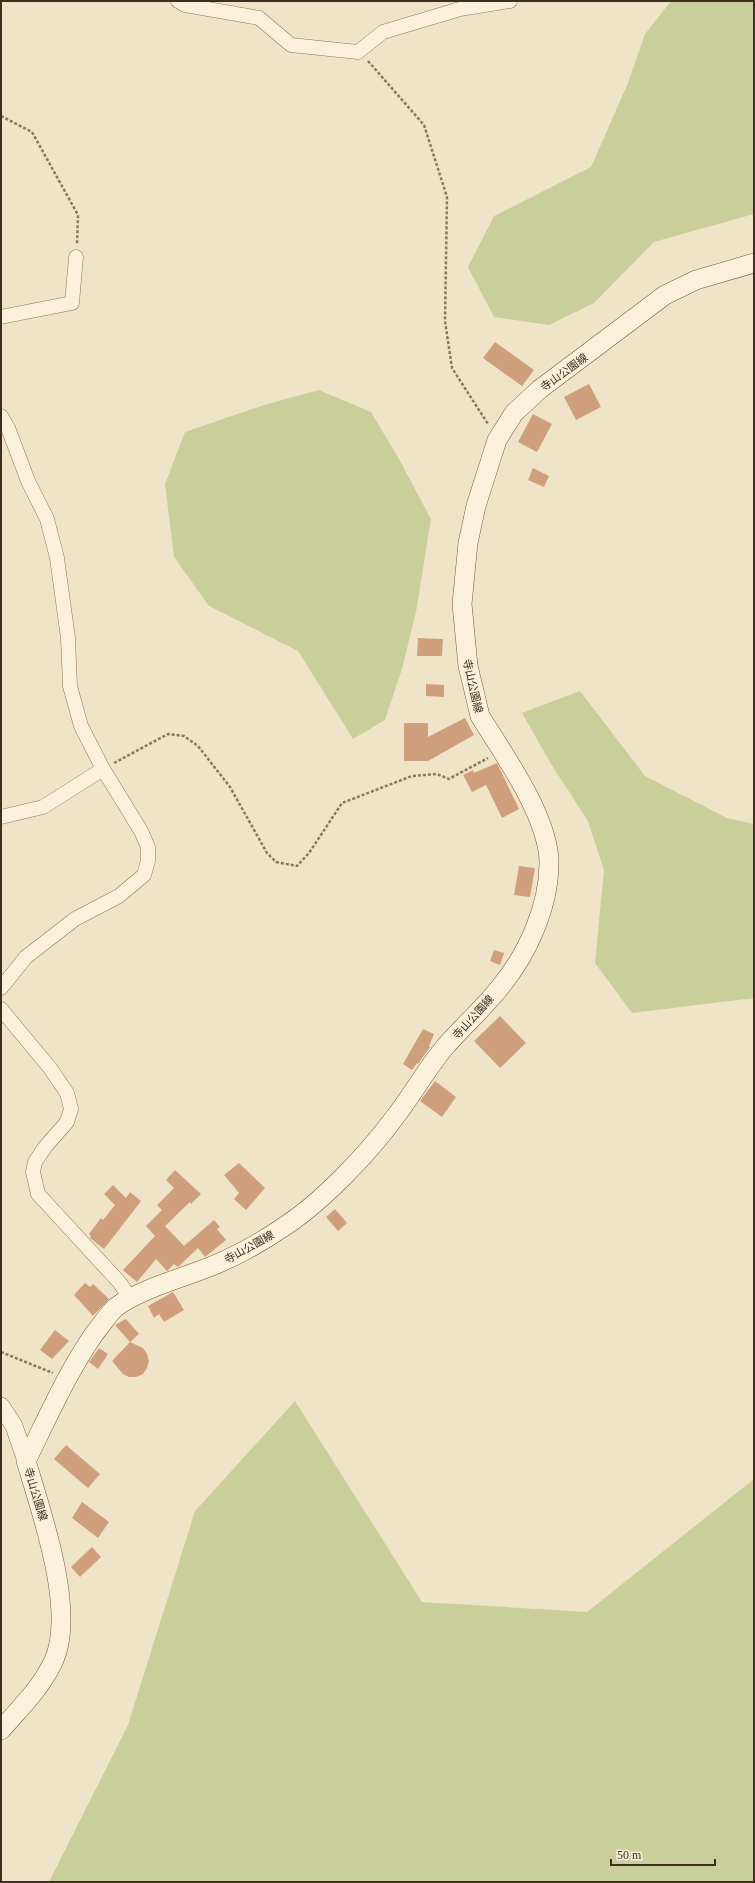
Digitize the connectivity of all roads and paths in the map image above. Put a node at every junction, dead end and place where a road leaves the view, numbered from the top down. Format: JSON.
{"nodes":[{"id":1,"x":178,"y":1,"type":"edge"},
{"id":2,"x":510,"y":1,"type":"edge"},
{"id":3,"x":358,"y":52,"type":"junction"},
{"id":4,"x":1,"y":116,"type":"edge"},
{"id":5,"x":76,"y":257,"type":"joint"},
{"id":6,"x":754,"y":263,"type":"edge"},
{"id":7,"x":1,"y":317,"type":"edge"},
{"id":8,"x":1,"y":416,"type":"edge"},
{"id":9,"x":497,"y":440,"type":"junction"},
{"id":10,"x":502,"y":751,"type":"junction"},
{"id":11,"x":103,"y":769,"type":"junction"},
{"id":12,"x":1,"y":817,"type":"edge"},
{"id":13,"x":1,"y":988,"type":"edge"},
{"id":14,"x":1,"y":1009,"type":"edge"},
{"id":15,"x":130,"y":1298,"type":"junction"},
{"id":16,"x":1,"y":1352,"type":"edge"},
{"id":17,"x":55,"y":1374,"type":"dead end"},
{"id":18,"x":1,"y":1406,"type":"edge"},
{"id":19,"x":26,"y":1461,"type":"junction"},
{"id":20,"x":1,"y":1730,"type":"edge"}],
"edges":[{"from":1,"to":3,"type":"street"},
{"from":2,"to":3,"type":"street"},
{"from":3,"to":9,"type":"path"},
{"from":4,"to":5,"type":"path"},
{"from":5,"to":7,"type":"street"},
{"from":6,"to":9,"type":"main road","name":"寺山公園線"},
{"from":8,"to":11,"type":"street"},
{"from":9,"to":10,"type":"main road","name":"寺山公園線"},
{"from":10,"to":11,"type":"path"},
{"from":10,"to":15,"type":"main road","name":"寺山公園線"},
{"from":11,"to":12,"type":"street"},
{"from":11,"to":13,"type":"street"},
{"from":14,"to":15,"type":"street"},
{"from":15,"to":19,"type":"main road","name":"寺山公園線"},
{"from":16,"to":17,"type":"path"},
{"from":18,"to":19,"type":"street"},
{"from":19,"to":20,"type":"main road","name":"寺山公園線"}]}
